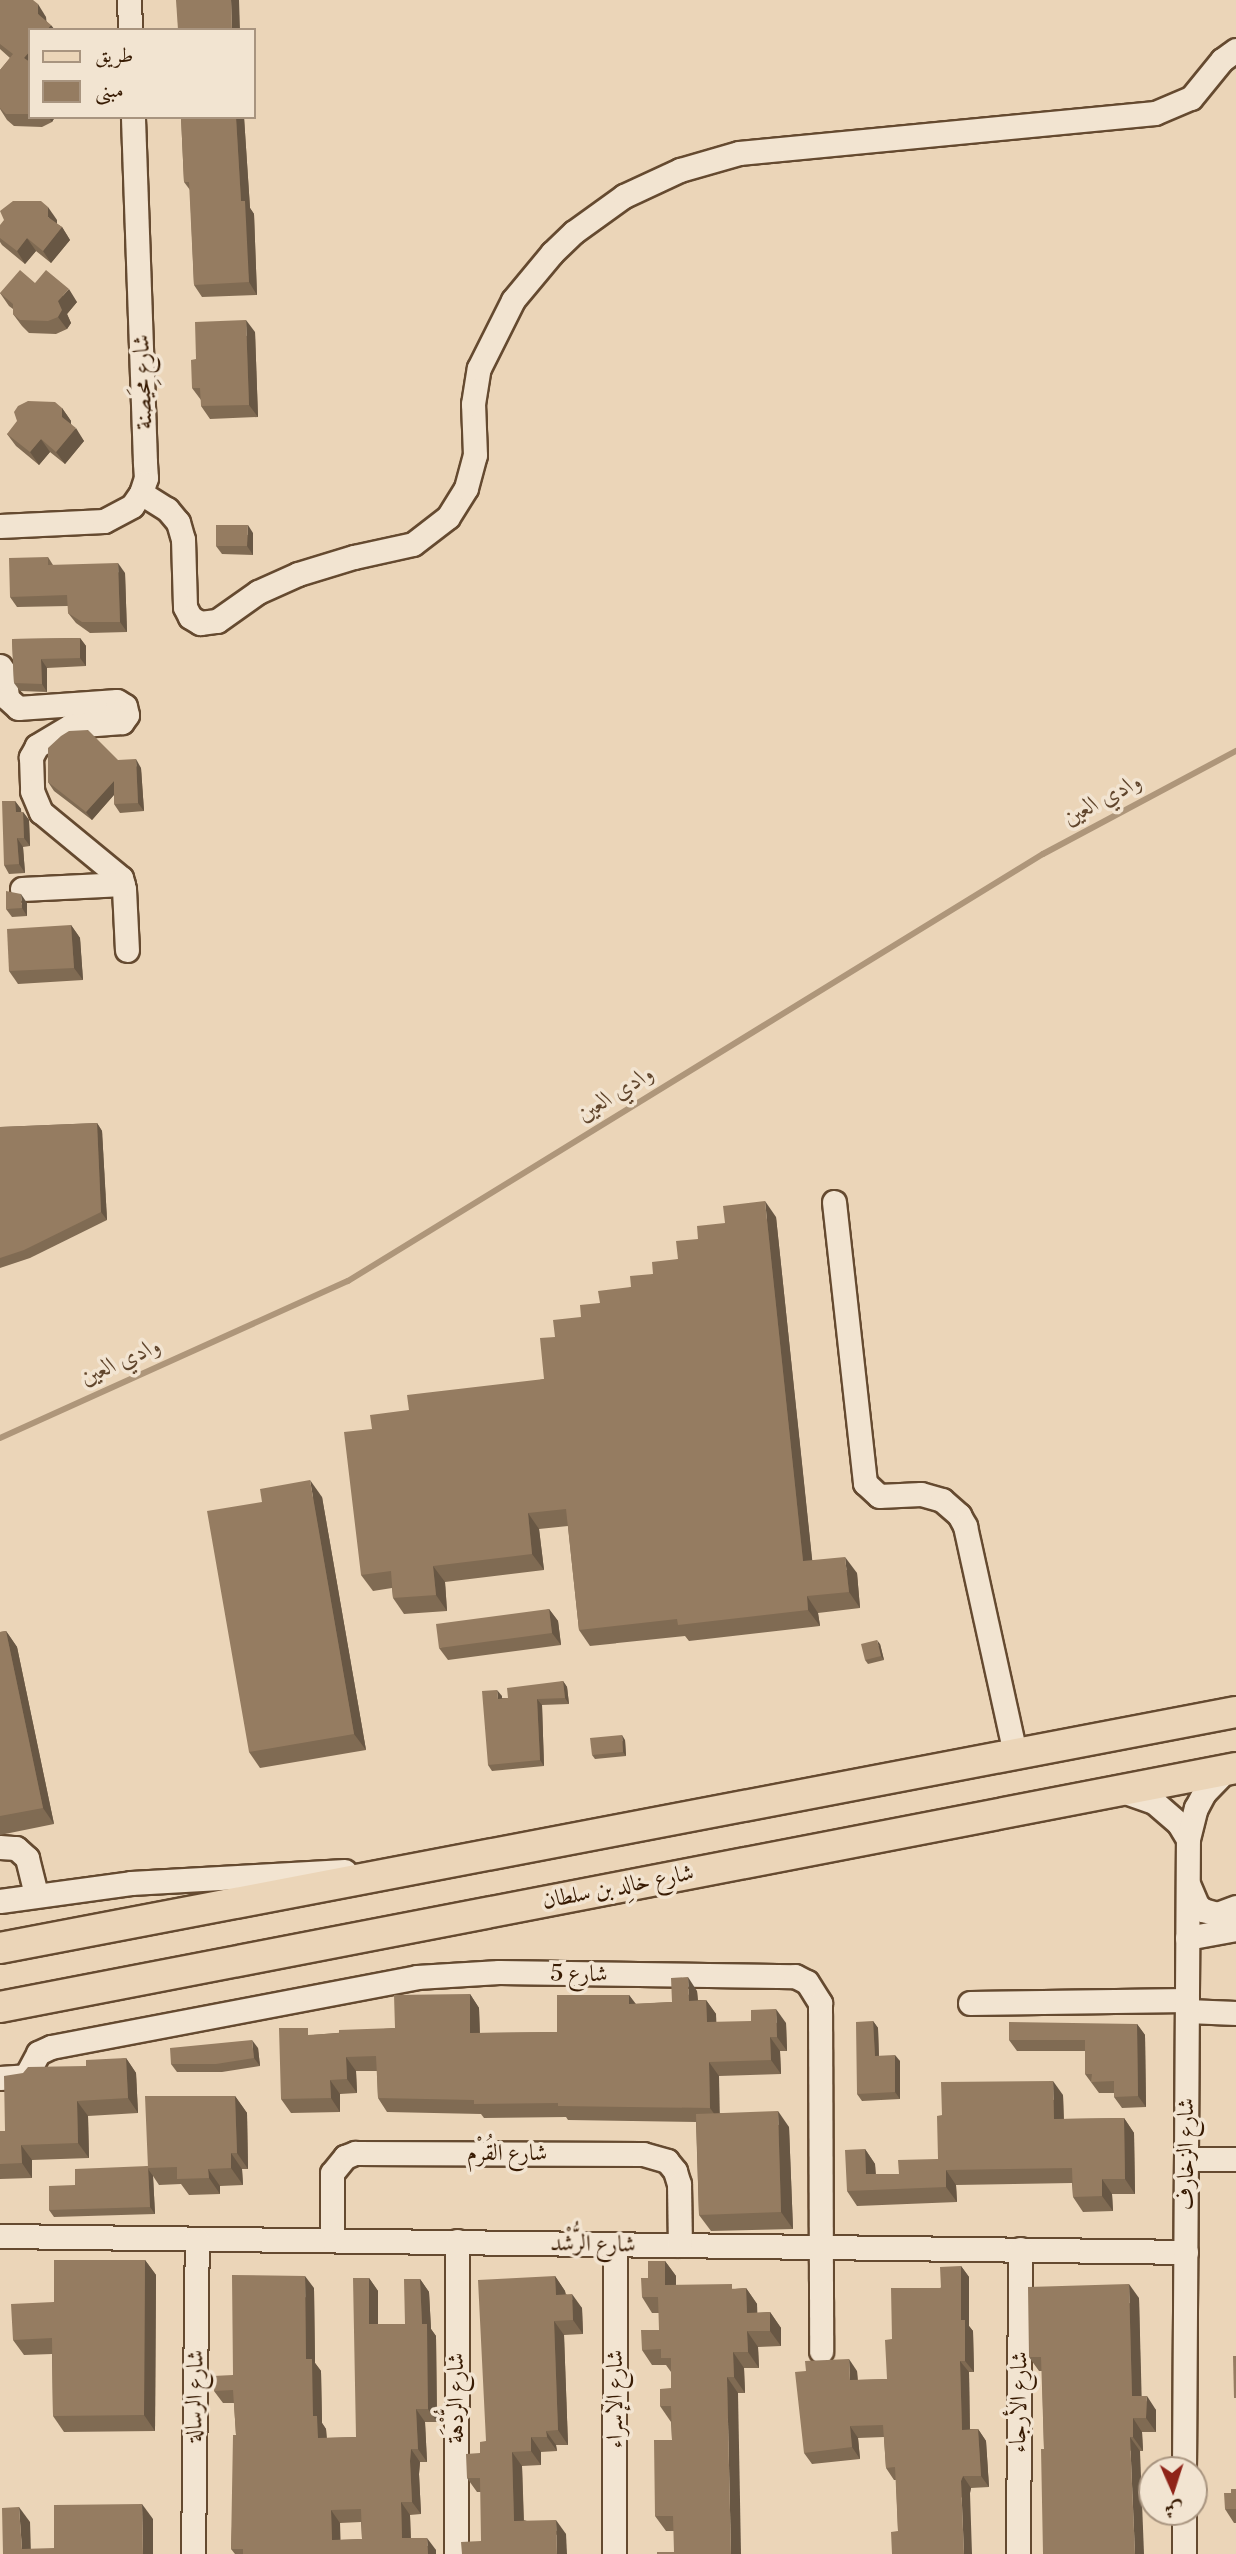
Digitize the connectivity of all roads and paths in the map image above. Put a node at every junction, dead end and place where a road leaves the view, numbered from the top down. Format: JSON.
{"nodes":[{"id":1,"x":129,"y":0,"type":"edge"},
{"id":2,"x":130,"y":28,"type":"edge"},
{"id":3,"x":1236,"y":50,"type":"edge"},
{"id":4,"x":133,"y":119,"type":"edge"},
{"id":5,"x":141,"y":493,"type":"junction"},
{"id":6,"x":0,"y":526,"type":"edge"},
{"id":7,"x":0,"y":666,"type":"edge"},
{"id":8,"x":123,"y":884,"type":"junction"},
{"id":9,"x":13,"y":890,"type":"edge"},
{"id":10,"x":127,"y":950,"type":"dead end"},
{"id":11,"x":834,"y":1202,"type":"dead end"},
{"id":12,"x":1236,"y":1712,"type":"edge"},
{"id":13,"x":1015,"y":1754,"type":"junction"},
{"id":14,"x":1231,"y":1769,"type":"edge"},
{"id":15,"x":1122,"y":1791,"type":"junction"},
{"id":16,"x":1188,"y":1839,"type":"junction"},
{"id":17,"x":0,"y":1847,"type":"edge"},
{"id":18,"x":404,"y":1868,"type":"junction"},
{"id":19,"x":1188,"y":1883,"type":"junction"},
{"id":20,"x":36,"y":1894,"type":"junction"},
{"id":21,"x":0,"y":1901,"type":"edge"},
{"id":22,"x":1236,"y":1907,"type":"edge"},
{"id":23,"x":1236,"y":1930,"type":"edge"},
{"id":24,"x":1188,"y":1938,"type":"junction"},
{"id":25,"x":0,"y":1948,"type":"edge"},
{"id":26,"x":970,"y":2003,"type":"dead end"},
{"id":27,"x":1187,"y":2006,"type":"junction"},
{"id":28,"x":0,"y":2007,"type":"edge"},
{"id":29,"x":1236,"y":2013,"type":"edge"},
{"id":30,"x":0,"y":2078,"type":"edge"},
{"id":31,"x":1186,"y":2159,"type":"junction"},
{"id":32,"x":1236,"y":2159,"type":"edge"},
{"id":33,"x":0,"y":2236,"type":"edge"},
{"id":34,"x":197,"y":2239,"type":"junction"},
{"id":35,"x":332,"y":2239,"type":"junction"},
{"id":36,"x":457,"y":2241,"type":"junction"},
{"id":37,"x":615,"y":2245,"type":"junction"},
{"id":38,"x":680,"y":2245,"type":"junction"},
{"id":39,"x":820,"y":2247,"type":"junction"},
{"id":40,"x":1020,"y":2249,"type":"junction"},
{"id":41,"x":1186,"y":2252,"type":"junction"},
{"id":42,"x":821,"y":2351,"type":"dead end"},
{"id":43,"x":1184,"y":2456,"type":"edge"},
{"id":44,"x":1184,"y":2526,"type":"edge"},
{"id":45,"x":193,"y":2554,"type":"edge"},
{"id":46,"x":456,"y":2554,"type":"edge"},
{"id":47,"x":614,"y":2554,"type":"edge"},
{"id":48,"x":1017,"y":2554,"type":"edge"},
{"id":49,"x":1184,"y":2554,"type":"edge"}],
"edges":[{"from":1,"to":2,"type":"street"},
{"from":3,"to":5,"type":"street"},
{"from":4,"to":5,"type":"street","name":"شارع مِحَيصنة"},
{"from":5,"to":6,"type":"street"},
{"from":7,"to":8,"type":"street"},
{"from":8,"to":9,"type":"street"},
{"from":8,"to":10,"type":"street"},
{"from":11,"to":13,"type":"street"},
{"from":12,"to":13,"type":"main road"},
{"from":13,"to":18,"type":"main road"},
{"from":14,"to":15,"type":"main road","name":"شارع خالِد بن سلطان"},
{"from":14,"to":16,"type":"street","name":"شارع الزخارف"},
{"from":15,"to":16,"type":"street"},
{"from":15,"to":28,"type":"main road","name":"شارع خالِد بن سلطان"},
{"from":16,"to":19,"type":"street","name":"شارع الزخارف"},
{"from":17,"to":20,"type":"street"},
{"from":18,"to":20,"type":"street"},
{"from":18,"to":25,"type":"main road"},
{"from":19,"to":22,"type":"street"},
{"from":19,"to":24,"type":"street","name":"شارع الزخارف"},
{"from":20,"to":21,"type":"street"},
{"from":23,"to":24,"type":"street"},
{"from":24,"to":27,"type":"street","name":"شارع الزخارف"},
{"from":26,"to":27,"type":"street"},
{"from":27,"to":29,"type":"street"},
{"from":27,"to":31,"type":"street","name":"شارع الزخارف"},
{"from":30,"to":39,"type":"street","name":"شارع 5"},
{"from":31,"to":32,"type":"street"},
{"from":31,"to":41,"type":"street","name":"شارع الزخارف"},
{"from":33,"to":34,"type":"street","name":"شارع الرُّشْد"},
{"from":34,"to":35,"type":"street","name":"شارع الرُّشْد"},
{"from":34,"to":45,"type":"street","name":"شارع الرسالة"},
{"from":35,"to":36,"type":"street","name":"شارع الرُّشْد"},
{"from":35,"to":38,"type":"street","name":"شارع القُرْم"},
{"from":36,"to":37,"type":"street","name":"شارع الرُّشْد"},
{"from":36,"to":46,"type":"street","name":"شارع الرُّدْهَة"},
{"from":37,"to":38,"type":"street","name":"شارع الرُّشْد"},
{"from":37,"to":47,"type":"street","name":"شارع الإسراء"},
{"from":38,"to":39,"type":"street","name":"شارع الرُّشْد"},
{"from":39,"to":40,"type":"street","name":"شارع الرُّشْد"},
{"from":39,"to":42,"type":"street","name":"شارع 5"},
{"from":40,"to":41,"type":"street","name":"شارع الرُّشْد"},
{"from":40,"to":48,"type":"street","name":"شارع الأرجاء"},
{"from":41,"to":43,"type":"street","name":"شارع الزخارف"},
{"from":44,"to":49,"type":"street"}]}
